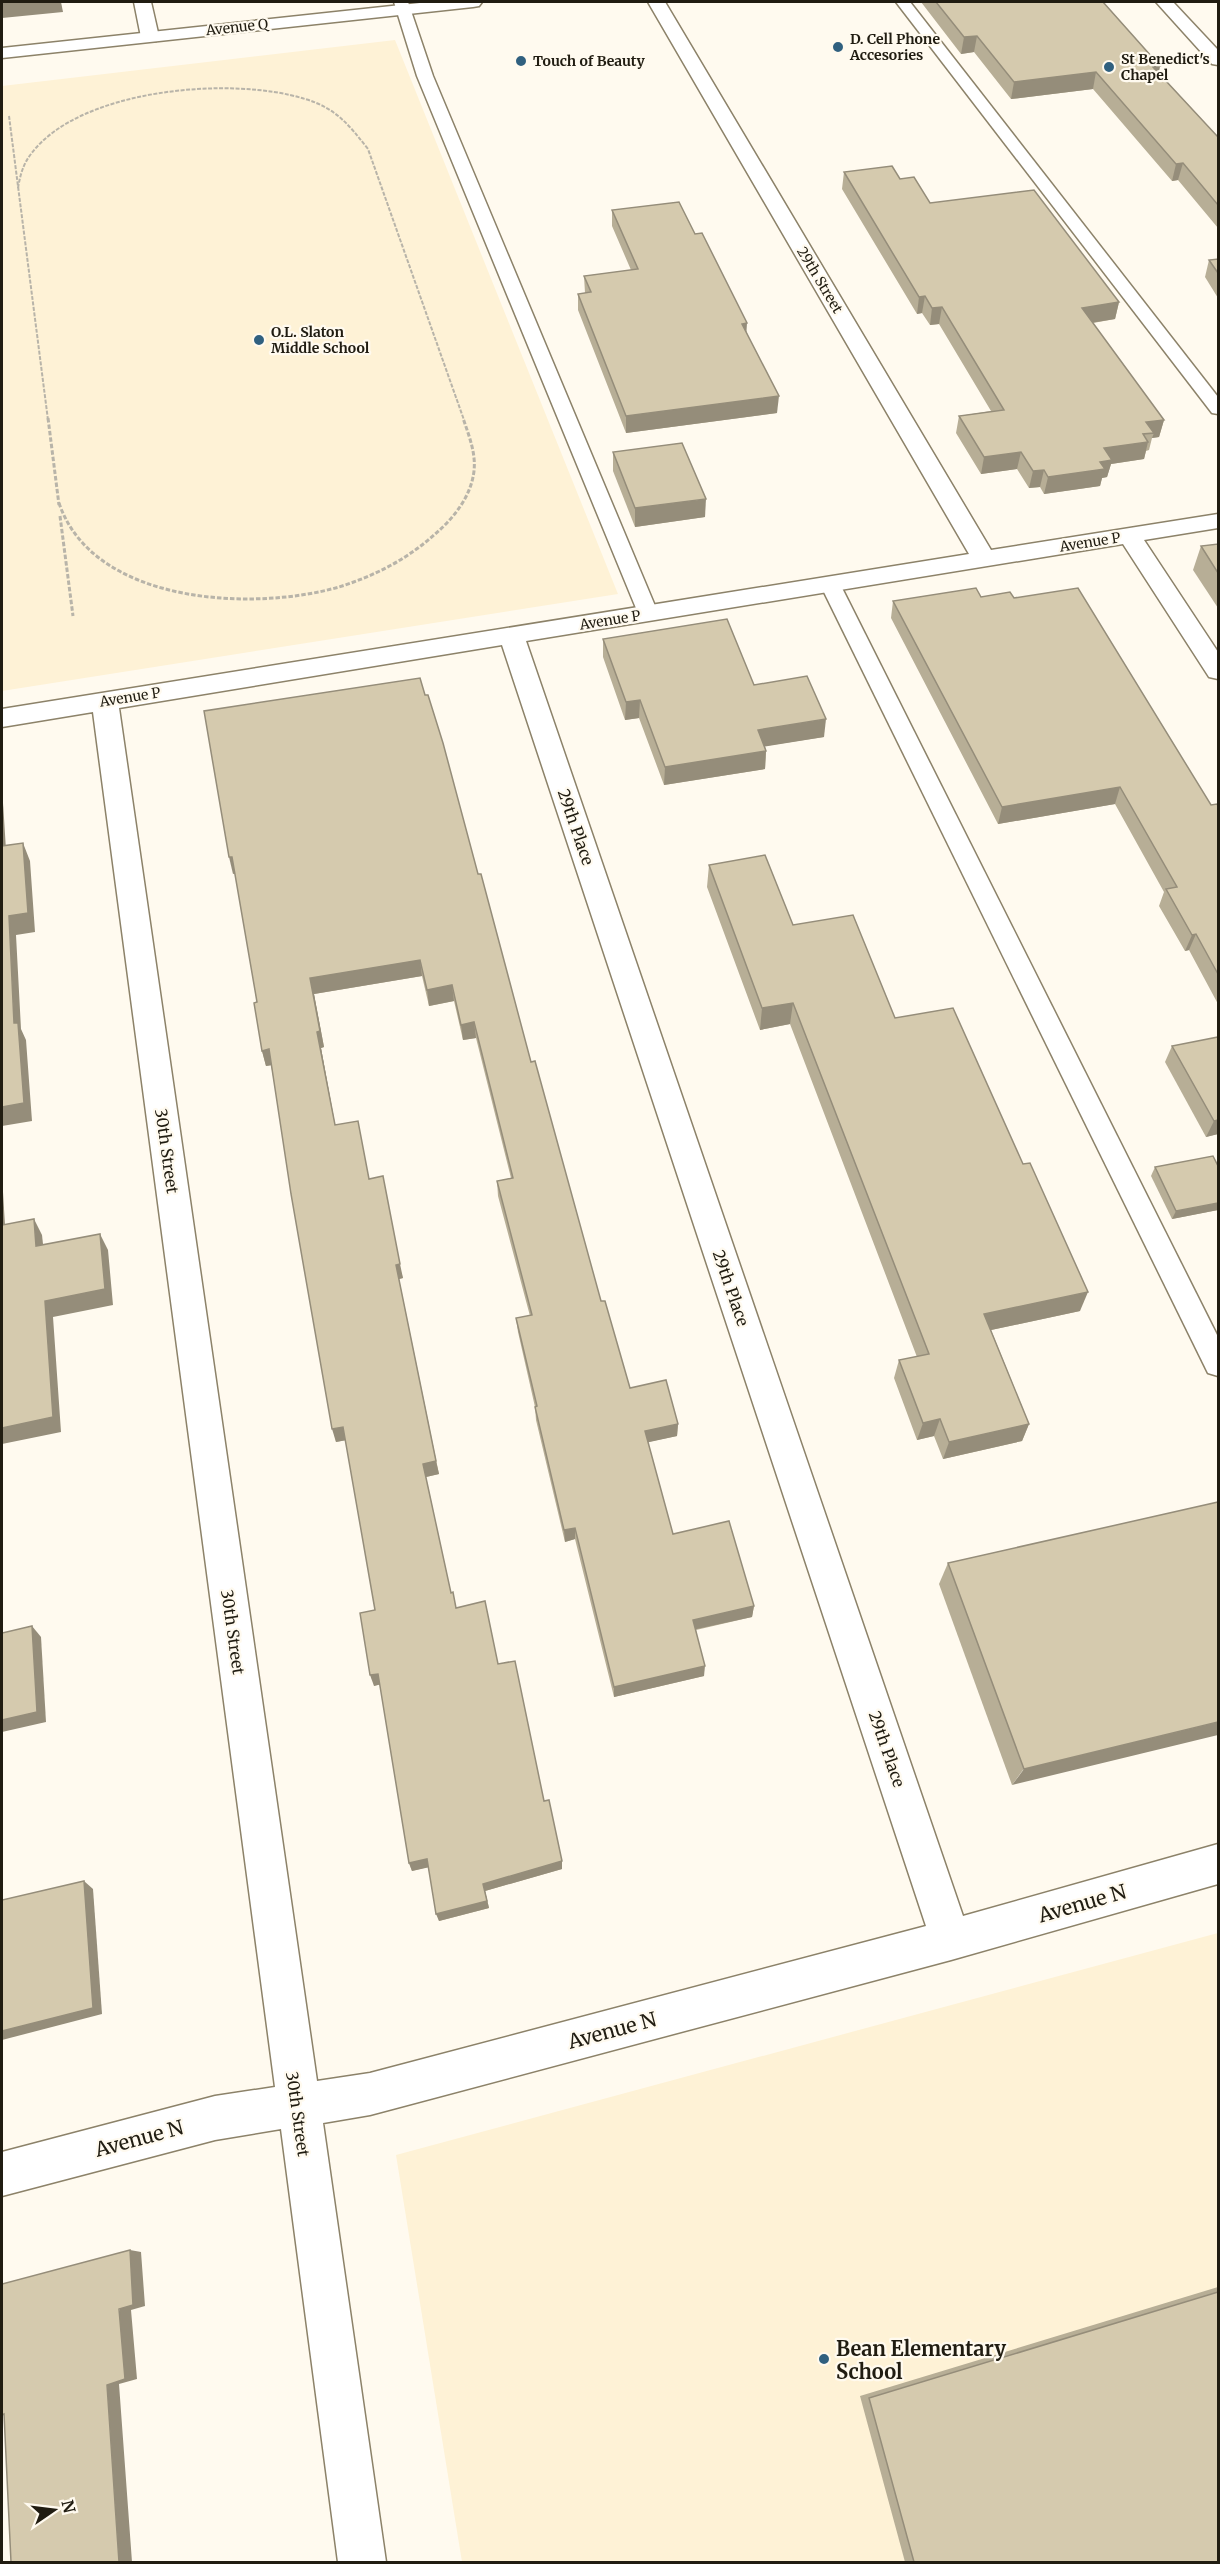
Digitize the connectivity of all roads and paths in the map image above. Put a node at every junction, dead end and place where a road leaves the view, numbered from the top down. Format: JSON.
{"nodes":[{"id":1,"x":142,"y":2,"type":"edge"},
{"id":2,"x":473,"y":2,"type":"edge"},
{"id":3,"x":656,"y":2,"type":"edge"},
{"id":4,"x":903,"y":2,"type":"edge"},
{"id":5,"x":1164,"y":2,"type":"edge"},
{"id":6,"x":402,"y":5,"type":"edge"},
{"id":7,"x":150,"y":37,"type":"junction"},
{"id":8,"x":2,"y":53,"type":"edge"},
{"id":9,"x":1218,"y":60,"type":"edge"},
{"id":10,"x":9,"y":116,"type":"dead end"},
{"id":11,"x":18,"y":188,"type":"junction"},
{"id":12,"x":1218,"y":409,"type":"edge"},
{"id":13,"x":59,"y":503,"type":"junction"},
{"id":14,"x":1218,"y":521,"type":"edge"},
{"id":15,"x":1129,"y":535,"type":"junction"},
{"id":16,"x":984,"y":558,"type":"junction"},
{"id":17,"x":830,"y":584,"type":"junction"},
{"id":18,"x":648,"y":613,"type":"junction"},
{"id":19,"x":73,"y":616,"type":"dead end"},
{"id":20,"x":512,"y":636,"type":"junction"},
{"id":21,"x":1218,"y":671,"type":"edge"},
{"id":22,"x":105,"y":702,"type":"junction"},
{"id":23,"x":2,"y":718,"type":"edge"},
{"id":24,"x":1218,"y":1364,"type":"edge"},
{"id":25,"x":1218,"y":1864,"type":"edge"},
{"id":26,"x":951,"y":1940,"type":"junction"},
{"id":27,"x":297,"y":2105,"type":"junction"},
{"id":28,"x":2,"y":2174,"type":"edge"},
{"id":29,"x":362,"y":2562,"type":"edge"}],
"edges":[{"from":1,"to":7,"type":"main road"},
{"from":2,"to":6,"type":"main road","name":"Avenue Q"},
{"from":3,"to":16,"type":"main road","name":"29th Street"},
{"from":4,"to":12,"type":"lane"},
{"from":5,"to":9,"type":"main road"},
{"from":6,"to":7,"type":"main road","name":"Avenue Q"},
{"from":6,"to":18,"type":"lane"},
{"from":7,"to":8,"type":"main road","name":"Avenue Q"},
{"from":10,"to":11,"type":"path"},
{"from":11,"to":13,"type":"path"},
{"from":11,"to":13,"type":"path"},
{"from":13,"to":19,"type":"path"},
{"from":14,"to":15,"type":"main road","name":"Avenue P"},
{"from":15,"to":16,"type":"main road","name":"Avenue P"},
{"from":15,"to":21,"type":"main road"},
{"from":16,"to":17,"type":"main road","name":"Avenue P"},
{"from":17,"to":18,"type":"main road","name":"Avenue P"},
{"from":17,"to":24,"type":"lane"},
{"from":18,"to":20,"type":"main road","name":"Avenue P"},
{"from":20,"to":22,"type":"main road","name":"Avenue P"},
{"from":20,"to":26,"type":"main road","name":"29th Place"},
{"from":22,"to":23,"type":"main road","name":"Avenue P"},
{"from":22,"to":27,"type":"main road","name":"30th Street"},
{"from":25,"to":26,"type":"main road","name":"Avenue N"},
{"from":26,"to":27,"type":"main road","name":"Avenue N"},
{"from":27,"to":28,"type":"main road","name":"Avenue N"},
{"from":27,"to":29,"type":"main road","name":"30th Street"}]}
